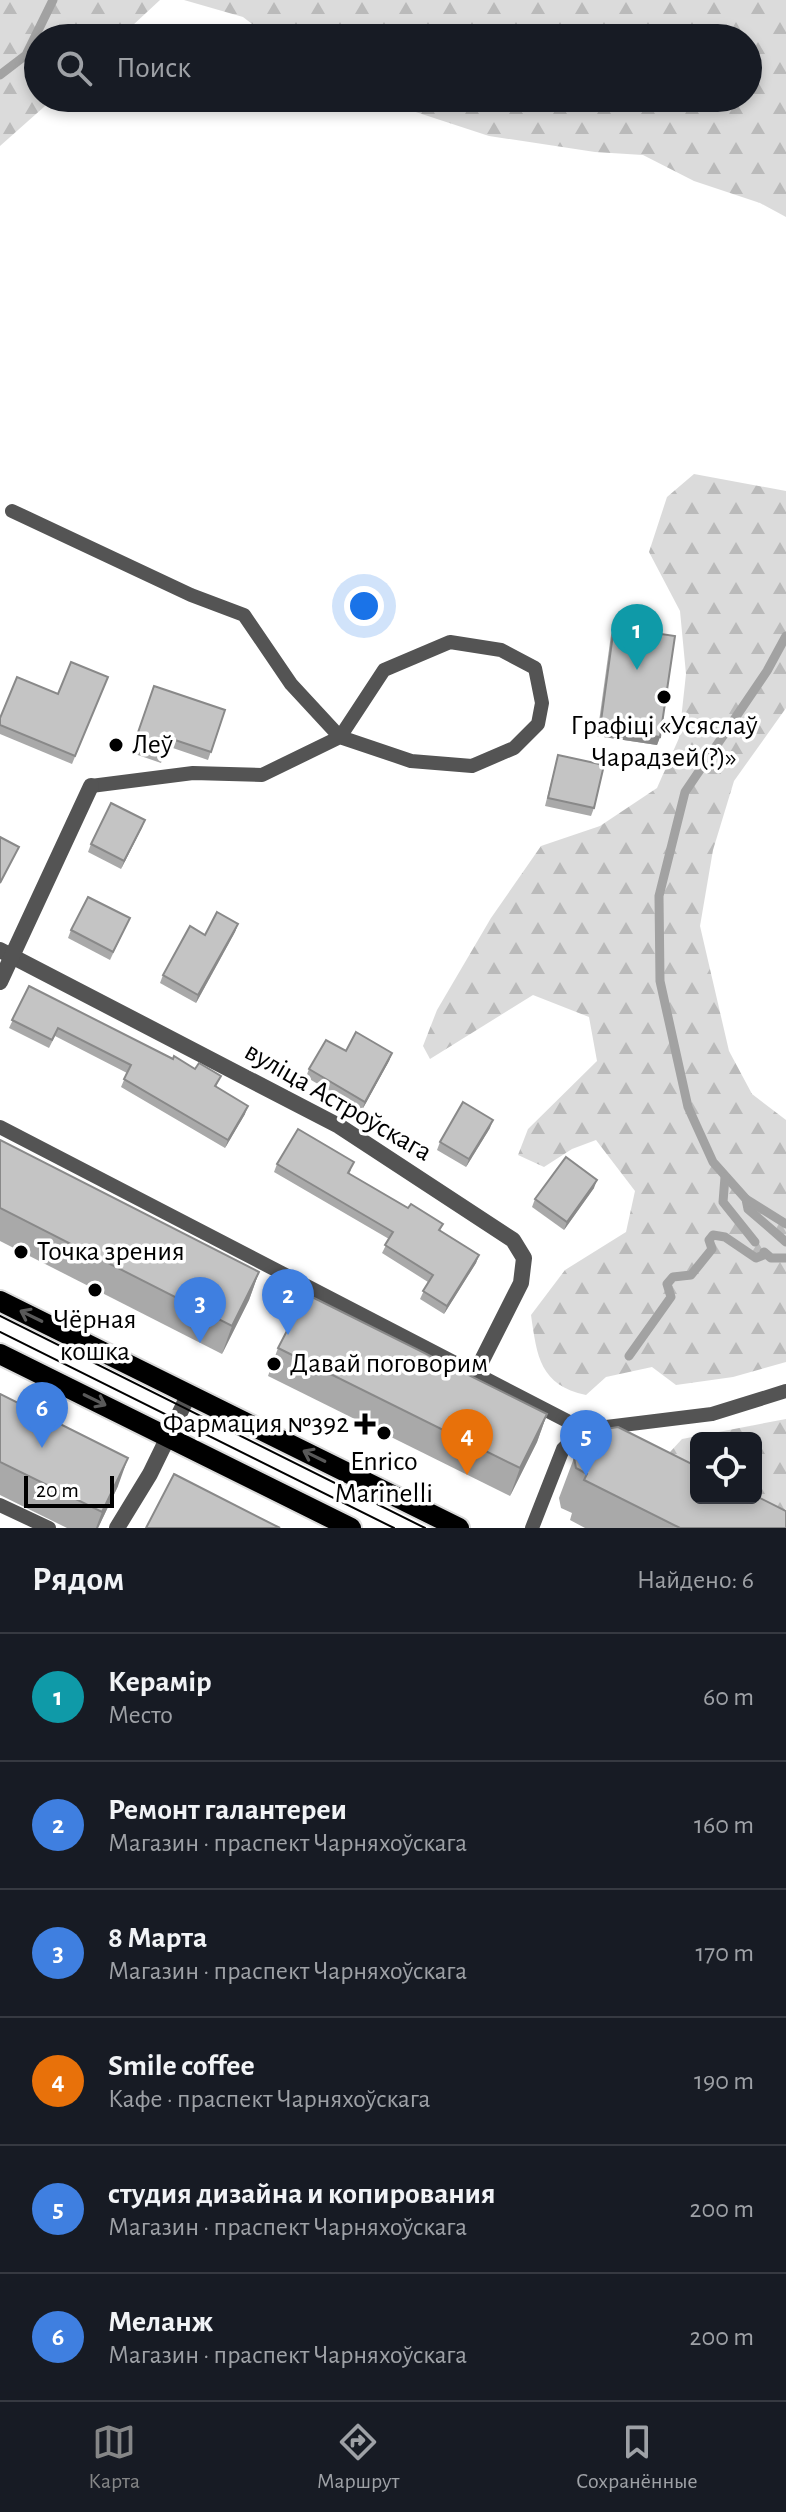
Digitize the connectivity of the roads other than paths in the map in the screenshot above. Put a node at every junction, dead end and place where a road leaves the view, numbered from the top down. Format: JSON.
{"nodes":[{"id":1,"x":12,"y":511,"type":"dead end"},
{"id":2,"x":340,"y":737,"type":"junction"},
{"id":3,"x":91,"y":786,"type":"joint"},
{"id":4,"x":7,"y":954,"type":"edge"},
{"id":5,"x":0,"y":982,"type":"edge"},
{"id":6,"x":0,"y":1127,"type":"edge"},
{"id":7,"x":0,"y":1301,"type":"edge"},
{"id":8,"x":0,"y":1354,"type":"edge"},
{"id":9,"x":475,"y":1374,"type":"junction"},
{"id":10,"x":786,"y":1391,"type":"edge"},
{"id":11,"x":189,"y":1394,"type":"junction"},
{"id":12,"x":582,"y":1430,"type":"junction"},
{"id":13,"x":169,"y":1436,"type":"junction"},
{"id":14,"x":611,"y":1443,"type":"edge"},
{"id":15,"x":0,"y":1505,"type":"edge"},
{"id":16,"x":49,"y":1528,"type":"edge"},
{"id":17,"x":117,"y":1528,"type":"edge"},
{"id":18,"x":351,"y":1528,"type":"edge"},
{"id":19,"x":459,"y":1528,"type":"edge"},
{"id":20,"x":532,"y":1528,"type":"edge"}],
"edges":[{"from":1,"to":2,"type":"lane"},
{"from":2,"to":2,"type":"lane"},
{"from":2,"to":3,"type":"lane"},
{"from":3,"to":4,"type":"street"},
{"from":4,"to":5,"type":"street"},
{"from":4,"to":9,"type":"street","name":"вуліца Астроўскага"},
{"from":6,"to":9,"type":"lane"},
{"from":11,"to":7,"type":"main road","one_way":true},
{"from":8,"to":13,"type":"main road","one_way":true},
{"from":9,"to":12,"type":"lane"},
{"from":10,"to":12,"type":"lane"},
{"from":11,"to":13,"type":"street"},
{"from":19,"to":11,"type":"main road","one_way":true},
{"from":12,"to":14,"type":"lane"},
{"from":12,"to":20,"type":"lane"},
{"from":13,"to":17,"type":"street"},
{"from":13,"to":18,"type":"main road"},
{"from":15,"to":16,"type":"lane"}]}
